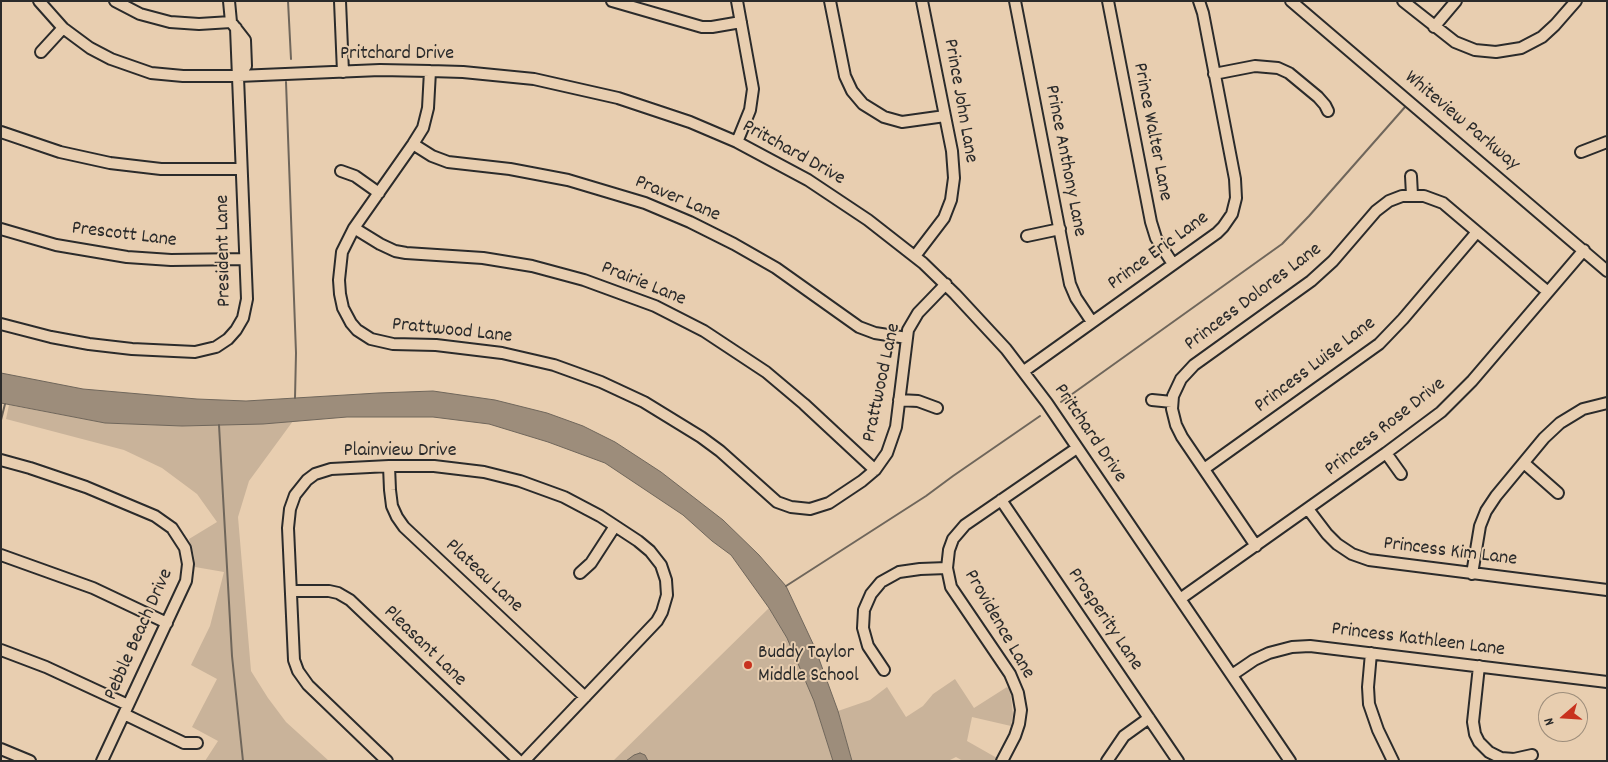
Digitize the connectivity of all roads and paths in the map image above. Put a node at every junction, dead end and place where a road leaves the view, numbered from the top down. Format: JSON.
{"nodes":[{"id":1,"x":38,"y":1,"type":"edge"},
{"id":2,"x":116,"y":1,"type":"edge"},
{"id":3,"x":229,"y":1,"type":"edge"},
{"id":4,"x":340,"y":1,"type":"edge"},
{"id":5,"x":612,"y":1,"type":"edge"},
{"id":6,"x":737,"y":1,"type":"edge"},
{"id":7,"x":830,"y":1,"type":"edge"},
{"id":8,"x":922,"y":1,"type":"edge"},
{"id":9,"x":1015,"y":1,"type":"edge"},
{"id":10,"x":1108,"y":1,"type":"edge"},
{"id":11,"x":1199,"y":1,"type":"edge"},
{"id":12,"x":1291,"y":1,"type":"edge"},
{"id":13,"x":1404,"y":1,"type":"edge"},
{"id":14,"x":1456,"y":1,"type":"edge"},
{"id":15,"x":1576,"y":1,"type":"edge"},
{"id":16,"x":741,"y":22,"type":"junction"},
{"id":17,"x":234,"y":25,"type":"junction"},
{"id":18,"x":1434,"y":27,"type":"junction"},
{"id":19,"x":63,"y":28,"type":"junction"},
{"id":20,"x":41,"y":52,"type":"dead end"},
{"id":21,"x":430,"y":71,"type":"junction"},
{"id":22,"x":343,"y":72,"type":"junction"},
{"id":23,"x":1214,"y":74,"type":"junction"},
{"id":24,"x":238,"y":76,"type":"junction"},
{"id":25,"x":1328,"y":111,"type":"dead end"},
{"id":26,"x":945,"y":116,"type":"junction"},
{"id":27,"x":1,"y":132,"type":"edge"},
{"id":28,"x":737,"y":142,"type":"junction"},
{"id":29,"x":1607,"y":142,"type":"edge"},
{"id":30,"x":413,"y":144,"type":"junction"},
{"id":31,"x":1582,"y":152,"type":"dead end"},
{"id":32,"x":241,"y":169,"type":"junction"},
{"id":33,"x":341,"y":171,"type":"dead end"},
{"id":34,"x":1411,"y":176,"type":"dead end"},
{"id":35,"x":379,"y":193,"type":"junction"},
{"id":36,"x":1412,"y":195,"type":"junction"},
{"id":37,"x":354,"y":228,"type":"junction"},
{"id":38,"x":1,"y":229,"type":"edge"},
{"id":39,"x":1060,"y":230,"type":"junction"},
{"id":40,"x":1477,"y":232,"type":"junction"},
{"id":41,"x":1026,"y":236,"type":"dead end"},
{"id":42,"x":1584,"y":250,"type":"junction"},
{"id":43,"x":915,"y":256,"type":"junction"},
{"id":44,"x":245,"y":259,"type":"junction"},
{"id":45,"x":1173,"y":264,"type":"junction"},
{"id":46,"x":1607,"y":271,"type":"edge"},
{"id":47,"x":946,"y":284,"type":"junction"},
{"id":48,"x":1548,"y":292,"type":"junction"},
{"id":49,"x":1092,"y":322,"type":"junction"},
{"id":50,"x":1,"y":324,"type":"edge"},
{"id":51,"x":907,"y":338,"type":"junction"},
{"id":52,"x":1024,"y":371,"type":"junction"},
{"id":53,"x":899,"y":400,"type":"junction"},
{"id":54,"x":1152,"y":400,"type":"dead end"},
{"id":55,"x":1172,"y":402,"type":"junction"},
{"id":56,"x":1607,"y":403,"type":"edge"},
{"id":57,"x":937,"y":408,"type":"dead end"},
{"id":58,"x":1077,"y":448,"type":"junction"},
{"id":59,"x":1386,"y":453,"type":"junction"},
{"id":60,"x":1,"y":460,"type":"edge"},
{"id":61,"x":1524,"y":463,"type":"junction"},
{"id":62,"x":389,"y":466,"type":"junction"},
{"id":63,"x":1204,"y":469,"type":"junction"},
{"id":64,"x":875,"y":470,"type":"junction"},
{"id":65,"x":1401,"y":474,"type":"dead end"},
{"id":66,"x":1558,"y":493,"type":"dead end"},
{"id":67,"x":1001,"y":500,"type":"junction"},
{"id":68,"x":1308,"y":509,"type":"junction"},
{"id":69,"x":616,"y":526,"type":"junction"},
{"id":70,"x":1256,"y":546,"type":"junction"},
{"id":71,"x":1,"y":555,"type":"edge"},
{"id":72,"x":947,"y":568,"type":"junction"},
{"id":73,"x":580,"y":573,"type":"dead end"},
{"id":74,"x":1472,"y":574,"type":"junction"},
{"id":75,"x":1607,"y":590,"type":"edge"},
{"id":76,"x":291,"y":591,"type":"junction"},
{"id":77,"x":1180,"y":600,"type":"junction"},
{"id":78,"x":167,"y":623,"type":"junction"},
{"id":79,"x":1,"y":650,"type":"edge"},
{"id":80,"x":1371,"y":653,"type":"junction"},
{"id":81,"x":1479,"y":666,"type":"junction"},
{"id":82,"x":884,"y":670,"type":"dead end"},
{"id":83,"x":1232,"y":675,"type":"junction"},
{"id":84,"x":1607,"y":682,"type":"edge"},
{"id":85,"x":585,"y":698,"type":"junction"},
{"id":86,"x":126,"y":709,"type":"junction"},
{"id":87,"x":1149,"y":718,"type":"junction"},
{"id":88,"x":197,"y":743,"type":"dead end"},
{"id":89,"x":1,"y":749,"type":"edge"},
{"id":90,"x":1532,"y":755,"type":"dead end"},
{"id":91,"x":30,"y":761,"type":"edge"},
{"id":92,"x":102,"y":761,"type":"edge"},
{"id":93,"x":388,"y":761,"type":"edge"},
{"id":94,"x":519,"y":761,"type":"edge"},
{"id":95,"x":524,"y":761,"type":"edge"},
{"id":96,"x":1002,"y":761,"type":"edge"},
{"id":97,"x":1107,"y":761,"type":"edge"},
{"id":98,"x":1178,"y":761,"type":"edge"},
{"id":99,"x":1290,"y":761,"type":"edge"},
{"id":100,"x":1393,"y":761,"type":"edge"}],
"edges":[{"from":1,"to":19,"type":"street","name":"Pritchard Drive"},
{"from":2,"to":17,"type":"street"},
{"from":3,"to":17,"type":"street","name":"President Lane"},
{"from":4,"to":22,"type":"street"},
{"from":5,"to":16,"type":"street"},
{"from":6,"to":16,"type":"street"},
{"from":7,"to":26,"type":"street"},
{"from":8,"to":26,"type":"street","name":"Prince John Lane"},
{"from":9,"to":39,"type":"street","name":"Prince Anthony Lane"},
{"from":10,"to":45,"type":"street","name":"Prince Walter Lane"},
{"from":11,"to":23,"type":"street","name":"Prince Eric Lane"},
{"from":12,"to":42,"type":"street","name":"Whiteview Parkway"},
{"from":13,"to":18,"type":"street"},
{"from":14,"to":18,"type":"street"},
{"from":15,"to":18,"type":"street"},
{"from":16,"to":28,"type":"street"},
{"from":17,"to":24,"type":"street","name":"President Lane"},
{"from":19,"to":20,"type":"street"},
{"from":19,"to":24,"type":"street","name":"Pritchard Drive"},
{"from":21,"to":22,"type":"street","name":"Pritchard Drive"},
{"from":21,"to":28,"type":"street","name":"Pritchard Drive"},
{"from":21,"to":30,"type":"street","name":"Prattwood Lane"},
{"from":22,"to":24,"type":"street","name":"Pritchard Drive"},
{"from":23,"to":25,"type":"street"},
{"from":23,"to":45,"type":"street","name":"Prince Eric Lane"},
{"from":24,"to":32,"type":"street","name":"President Lane"},
{"from":26,"to":43,"type":"street","name":"Prince John Lane"},
{"from":27,"to":32,"type":"street"},
{"from":28,"to":43,"type":"street","name":"Pritchard Drive"},
{"from":29,"to":31,"type":"street"},
{"from":30,"to":35,"type":"street","name":"Prattwood Lane"},
{"from":30,"to":51,"type":"street","name":"Praver Lane"},
{"from":32,"to":44,"type":"street","name":"President Lane"},
{"from":33,"to":35,"type":"street"},
{"from":34,"to":36,"type":"street"},
{"from":35,"to":37,"type":"street","name":"Prattwood Lane"},
{"from":36,"to":40,"type":"street","name":"Princess Dolores Lane"},
{"from":36,"to":55,"type":"street","name":"Princess Dolores Lane"},
{"from":37,"to":64,"type":"street","name":"Prairie Lane"},
{"from":37,"to":64,"type":"street","name":"Prattwood Lane"},
{"from":38,"to":44,"type":"street","name":"Prescott Lane"},
{"from":39,"to":41,"type":"street"},
{"from":39,"to":49,"type":"street","name":"Prince Anthony Lane"},
{"from":40,"to":48,"type":"street","name":"Princess Dolores Lane"},
{"from":40,"to":63,"type":"street","name":"Princess Luise Lane"},
{"from":42,"to":46,"type":"street","name":"Whiteview Parkway"},
{"from":42,"to":48,"type":"street","name":"Princess Rose Drive"},
{"from":43,"to":47,"type":"street","name":"Pritchard Drive"},
{"from":44,"to":50,"type":"street","name":"President Lane"},
{"from":45,"to":49,"type":"street","name":"Prince Eric Lane"},
{"from":47,"to":51,"type":"street","name":"Prattwood Lane"},
{"from":47,"to":52,"type":"street","name":"Pritchard Drive"},
{"from":48,"to":59,"type":"street","name":"Princess Rose Drive"},
{"from":49,"to":52,"type":"street","name":"Prince Eric Lane"},
{"from":51,"to":53,"type":"street","name":"Prattwood Lane"},
{"from":52,"to":58,"type":"street","name":"Pritchard Drive"},
{"from":53,"to":57,"type":"street"},
{"from":53,"to":64,"type":"street","name":"Prattwood Lane"},
{"from":54,"to":55,"type":"street"},
{"from":55,"to":63,"type":"street"},
{"from":56,"to":61,"type":"street"},
{"from":58,"to":67,"type":"street","name":"Providence Lane"},
{"from":58,"to":77,"type":"street","name":"Pritchard Drive"},
{"from":59,"to":65,"type":"street"},
{"from":59,"to":68,"type":"street","name":"Princess Rose Drive"},
{"from":60,"to":78,"type":"street","name":"Pebble Beach Drive"},
{"from":61,"to":66,"type":"street"},
{"from":61,"to":74,"type":"street"},
{"from":62,"to":69,"type":"street","name":"Plainview Drive"},
{"from":62,"to":76,"type":"street","name":"Plainview Drive"},
{"from":62,"to":85,"type":"street","name":"Plateau Lane"},
{"from":63,"to":70,"type":"street"},
{"from":67,"to":72,"type":"street","name":"Providence Lane"},
{"from":67,"to":87,"type":"street","name":"Prosperity Lane"},
{"from":68,"to":70,"type":"street","name":"Princess Rose Drive"},
{"from":68,"to":74,"type":"street","name":"Princess Kim Lane"},
{"from":69,"to":73,"type":"street"},
{"from":69,"to":85,"type":"street","name":"Plainview Drive"},
{"from":70,"to":77,"type":"street","name":"Princess Rose Drive"},
{"from":71,"to":78,"type":"street"},
{"from":72,"to":82,"type":"street"},
{"from":72,"to":96,"type":"street","name":"Providence Lane"},
{"from":74,"to":75,"type":"street","name":"Princess Kim Lane"},
{"from":76,"to":93,"type":"street","name":"Plainview Drive"},
{"from":76,"to":94,"type":"street","name":"Pleasant Lane"},
{"from":77,"to":83,"type":"street","name":"Pritchard Drive"},
{"from":78,"to":86,"type":"street","name":"Pebble Beach Drive"},
{"from":79,"to":86,"type":"street"},
{"from":80,"to":81,"type":"street","name":"Princess Kathleen Lane"},
{"from":80,"to":83,"type":"street","name":"Princess Kathleen Lane"},
{"from":80,"to":100,"type":"street"},
{"from":81,"to":84,"type":"street","name":"Princess Kathleen Lane"},
{"from":81,"to":90,"type":"street"},
{"from":83,"to":99,"type":"street","name":"Pritchard Drive"},
{"from":85,"to":95,"type":"street","name":"Plainview Drive"},
{"from":86,"to":88,"type":"street"},
{"from":86,"to":92,"type":"street","name":"Pebble Beach Drive"},
{"from":87,"to":97,"type":"street"},
{"from":87,"to":98,"type":"street","name":"Prosperity Lane"},
{"from":89,"to":91,"type":"street"}]}
